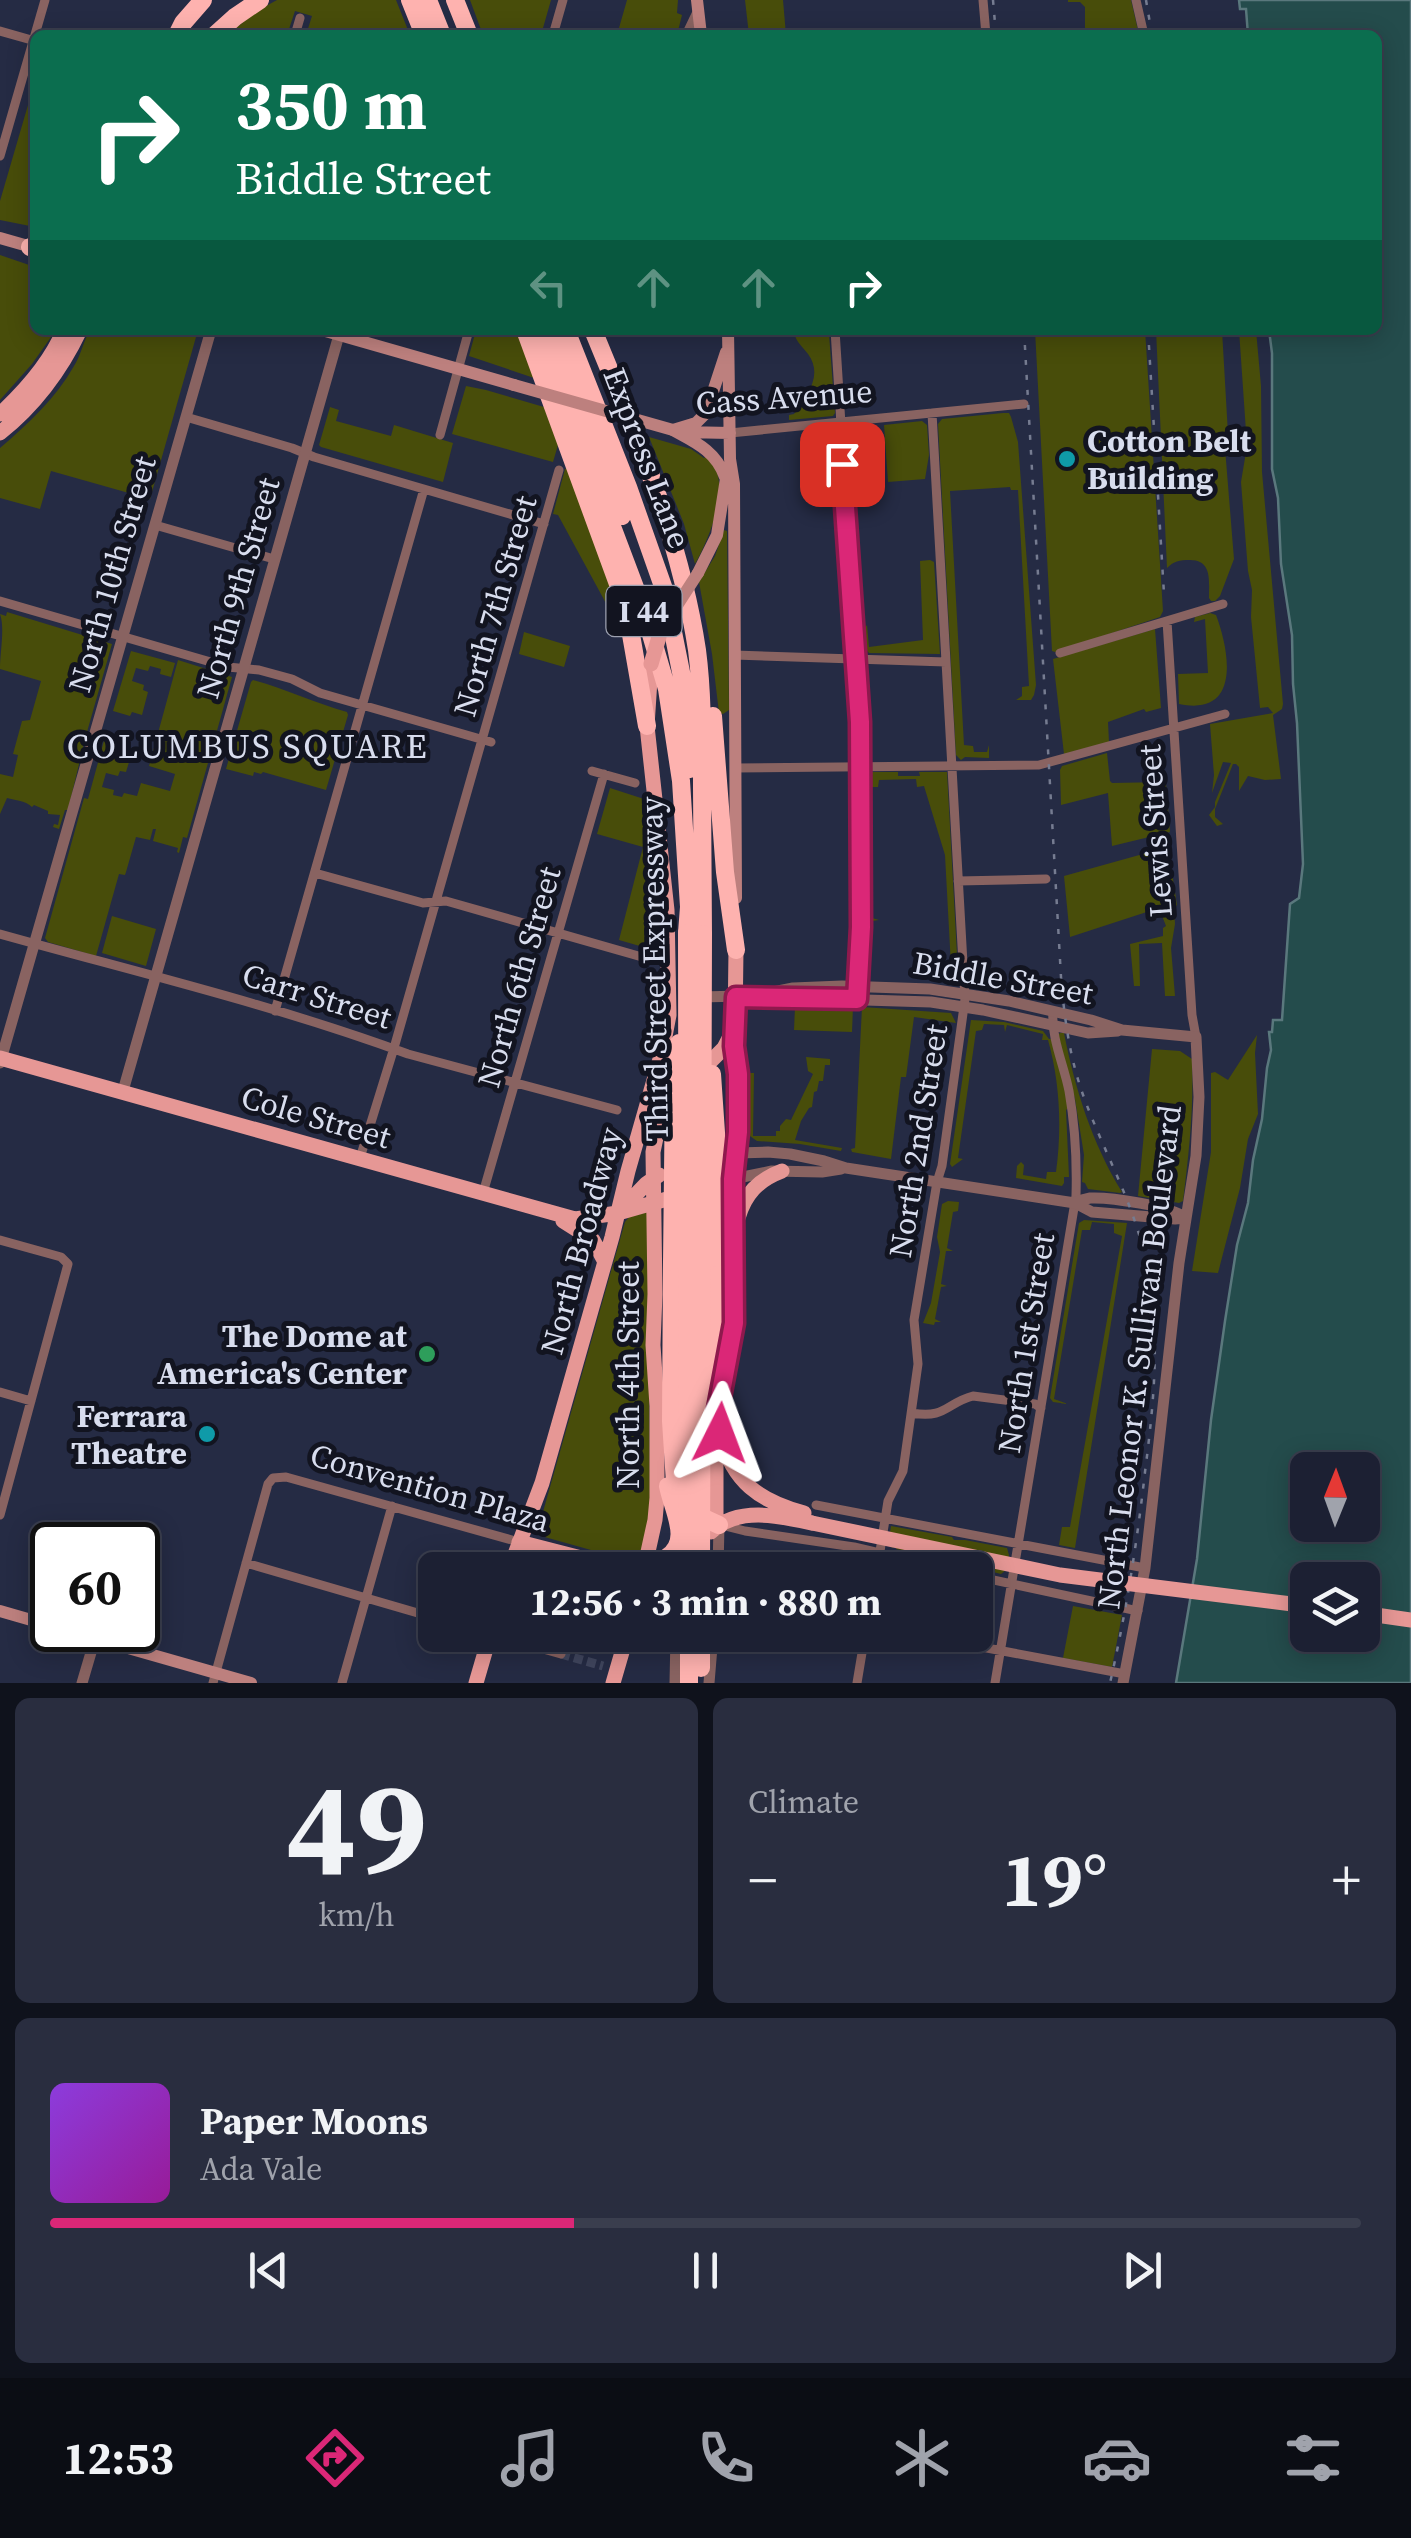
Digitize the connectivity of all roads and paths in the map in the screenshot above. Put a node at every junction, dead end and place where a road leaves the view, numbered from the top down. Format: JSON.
{"nodes":[{"id":1,"x":45,"y":0,"type":"edge"},
{"id":2,"x":200,"y":0,"type":"edge"},
{"id":3,"x":260,"y":0,"type":"edge"},
{"id":4,"x":410,"y":0,"type":"edge"},
{"id":5,"x":428,"y":0,"type":"edge"},
{"id":6,"x":458,"y":0,"type":"edge"},
{"id":7,"x":563,"y":0,"type":"edge"},
{"id":8,"x":983,"y":0,"type":"edge"},
{"id":9,"x":1136,"y":0,"type":"edge"},
{"id":10,"x":698,"y":5,"type":"edge"},
{"id":11,"x":300,"y":18,"type":"dead end"},
{"id":12,"x":180,"y":29,"type":"edge"},
{"id":13,"x":37,"y":30,"type":"edge"},
{"id":14,"x":221,"y":30,"type":"edge"},
{"id":15,"x":296,"y":30,"type":"edge"},
{"id":16,"x":422,"y":30,"type":"edge"},
{"id":17,"x":440,"y":30,"type":"edge"},
{"id":18,"x":469,"y":30,"type":"edge"},
{"id":19,"x":555,"y":30,"type":"edge"},
{"id":20,"x":688,"y":30,"type":"edge"},
{"id":21,"x":700,"y":30,"type":"edge"},
{"id":22,"x":986,"y":30,"type":"edge"},
{"id":23,"x":1143,"y":30,"type":"edge"},
{"id":24,"x":0,"y":31,"type":"edge"},
{"id":25,"x":30,"y":40,"type":"edge"},
{"id":26,"x":30,"y":55,"type":"edge"},
{"id":27,"x":0,"y":156,"type":"edge"},
{"id":28,"x":0,"y":238,"type":"edge"},
{"id":29,"x":30,"y":247,"type":"edge"},
{"id":30,"x":61,"y":335,"type":"edge"},
{"id":31,"x":78,"y":335,"type":"edge"},
{"id":32,"x":209,"y":335,"type":"edge"},
{"id":33,"x":338,"y":335,"type":"edge"},
{"id":34,"x":349,"y":335,"type":"edge"},
{"id":35,"x":468,"y":335,"type":"edge"},
{"id":36,"x":527,"y":335,"type":"edge"},
{"id":37,"x":540,"y":335,"type":"edge"},
{"id":38,"x":555,"y":335,"type":"edge"},
{"id":39,"x":568,"y":335,"type":"edge"},
{"id":40,"x":595,"y":335,"type":"edge"},
{"id":41,"x":835,"y":335,"type":"edge"},
{"id":42,"x":728,"y":336,"type":"edge"},
{"id":43,"x":458,"y":369,"type":"junction"},
{"id":44,"x":1024,"y":404,"type":"dead end"},
{"id":45,"x":0,"y":414,"type":"edge"},
{"id":46,"x":932,"y":414,"type":"junction"},
{"id":47,"x":186,"y":417,"type":"junction"},
{"id":48,"x":841,"y":422,"type":"junction"},
{"id":49,"x":672,"y":430,"type":"junction"},
{"id":50,"x":0,"y":433,"type":"edge"},
{"id":51,"x":730,"y":433,"type":"junction"},
{"id":52,"x":440,"y":435,"type":"dead end"},
{"id":53,"x":305,"y":453,"type":"junction"},
{"id":54,"x":730,"y":459,"type":"junction"},
{"id":55,"x":559,"y":470,"type":"dead end"},
{"id":56,"x":726,"y":479,"type":"junction"},
{"id":57,"x":424,"y":489,"type":"junction"},
{"id":58,"x":544,"y":524,"type":"junction"},
{"id":59,"x":155,"y":525,"type":"junction"},
{"id":60,"x":274,"y":560,"type":"junction"},
{"id":61,"x":0,"y":601,"type":"edge"},
{"id":62,"x":1224,"y":604,"type":"dead end"},
{"id":63,"x":1168,"y":621,"type":"junction"},
{"id":64,"x":663,"y":629,"type":"junction"},
{"id":65,"x":123,"y":637,"type":"junction"},
{"id":66,"x":697,"y":653,"type":"junction"},
{"id":67,"x":1060,"y":653,"type":"dead end"},
{"id":68,"x":734,"y":655,"type":"junction"},
{"id":69,"x":857,"y":659,"type":"junction"},
{"id":70,"x":946,"y":662,"type":"junction"},
{"id":71,"x":243,"y":668,"type":"junction"},
{"id":72,"x":363,"y":706,"type":"junction"},
{"id":73,"x":1224,"y":714,"type":"dead end"},
{"id":74,"x":647,"y":726,"type":"junction"},
{"id":75,"x":1173,"y":728,"type":"junction"},
{"id":76,"x":487,"y":741,"type":"junction"},
{"id":77,"x":860,"y":766,"type":"junction"},
{"id":78,"x":952,"y":766,"type":"junction"},
{"id":79,"x":735,"y":768,"type":"junction"},
{"id":80,"x":592,"y":771,"type":"dead end"},
{"id":81,"x":604,"y":774,"type":"junction"},
{"id":82,"x":634,"y":783,"type":"dead end"},
{"id":83,"x":315,"y":874,"type":"junction"},
{"id":84,"x":1046,"y":879,"type":"dead end"},
{"id":85,"x":958,"y":881,"type":"junction"},
{"id":86,"x":436,"y":903,"type":"junction"},
{"id":87,"x":689,"y":907,"type":"junction"},
{"id":88,"x":558,"y":933,"type":"junction"},
{"id":89,"x":695,"y":933,"type":"junction"},
{"id":90,"x":0,"y":934,"type":"edge"},
{"id":91,"x":36,"y":944,"type":"junction"},
{"id":92,"x":736,"y":950,"type":"junction"},
{"id":93,"x":669,"y":960,"type":"junction"},
{"id":94,"x":155,"y":977,"type":"junction"},
{"id":95,"x":858,"y":992,"type":"junction"},
{"id":96,"x":669,"y":997,"type":"junction"},
{"id":97,"x":736,"y":997,"type":"junction"},
{"id":98,"x":965,"y":1000,"type":"junction"},
{"id":99,"x":695,"y":1004,"type":"junction"},
{"id":100,"x":275,"y":1011,"type":"junction"},
{"id":101,"x":1053,"y":1012,"type":"junction"},
{"id":102,"x":1052,"y":1026,"type":"junction"},
{"id":103,"x":735,"y":1027,"type":"junction"},
{"id":104,"x":1122,"y":1030,"type":"junction"},
{"id":105,"x":1196,"y":1037,"type":"junction"},
{"id":106,"x":394,"y":1048,"type":"junction"},
{"id":107,"x":0,"y":1060,"type":"edge"},
{"id":108,"x":514,"y":1082,"type":"junction"},
{"id":109,"x":122,"y":1091,"type":"junction"},
{"id":110,"x":618,"y":1110,"type":"dead end"},
{"id":111,"x":738,"y":1153,"type":"junction"},
{"id":112,"x":360,"y":1158,"type":"junction"},
{"id":113,"x":706,"y":1158,"type":"junction"},
{"id":114,"x":846,"y":1168,"type":"junction"},
{"id":115,"x":782,"y":1171,"type":"junction"},
{"id":116,"x":653,"y":1178,"type":"junction"},
{"id":117,"x":733,"y":1179,"type":"junction"},
{"id":118,"x":937,"y":1182,"type":"junction"},
{"id":119,"x":483,"y":1193,"type":"junction"},
{"id":120,"x":1075,"y":1203,"type":"junction"},
{"id":121,"x":654,"y":1204,"type":"junction"},
{"id":122,"x":552,"y":1213,"type":"junction"},
{"id":123,"x":618,"y":1213,"type":"junction"},
{"id":124,"x":1186,"y":1218,"type":"junction"},
{"id":125,"x":734,"y":1231,"type":"junction"},
{"id":126,"x":0,"y":1240,"type":"edge"},
{"id":127,"x":605,"y":1262,"type":"junction"},
{"id":128,"x":0,"y":1392,"type":"edge"},
{"id":129,"x":32,"y":1401,"type":"junction"},
{"id":130,"x":1041,"y":1408,"type":"junction"},
{"id":131,"x":912,"y":1413,"type":"junction"},
{"id":132,"x":716,"y":1419,"type":"junction"},
{"id":133,"x":671,"y":1421,"type":"junction"},
{"id":134,"x":2,"y":1497,"type":"edge"},
{"id":135,"x":392,"y":1506,"type":"junction"},
{"id":136,"x":814,"y":1514,"type":"junction"},
{"id":137,"x":0,"y":1515,"type":"edge"},
{"id":138,"x":885,"y":1519,"type":"junction"},
{"id":139,"x":718,"y":1524,"type":"junction"},
{"id":140,"x":519,"y":1542,"type":"junction"},
{"id":141,"x":1018,"y":1545,"type":"junction"},
{"id":142,"x":515,"y":1552,"type":"edge"},
{"id":143,"x":558,"y":1552,"type":"edge"},
{"id":144,"x":648,"y":1552,"type":"edge"},
{"id":145,"x":673,"y":1552,"type":"edge"},
{"id":146,"x":688,"y":1552,"type":"edge"},
{"id":147,"x":694,"y":1552,"type":"edge"},
{"id":148,"x":701,"y":1552,"type":"edge"},
{"id":149,"x":718,"y":1552,"type":"edge"},
{"id":150,"x":876,"y":1552,"type":"edge"},
{"id":151,"x":880,"y":1552,"type":"edge"},
{"id":152,"x":246,"y":1563,"type":"junction"},
{"id":153,"x":1145,"y":1568,"type":"junction"},
{"id":154,"x":993,"y":1580,"type":"edge"},
{"id":155,"x":1012,"y":1584,"type":"junction"},
{"id":156,"x":1290,"y":1596,"type":"edge"},
{"id":157,"x":366,"y":1598,"type":"junction"},
{"id":158,"x":1290,"y":1604,"type":"edge"},
{"id":159,"x":1380,"y":1607,"type":"edge"},
{"id":160,"x":0,"y":1611,"type":"edge"},
{"id":161,"x":1138,"y":1611,"type":"junction"},
{"id":162,"x":1411,"y":1611,"type":"edge"},
{"id":163,"x":418,"y":1613,"type":"edge"},
{"id":164,"x":1380,"y":1616,"type":"edge"},
{"id":165,"x":30,"y":1620,"type":"edge"},
{"id":166,"x":1411,"y":1620,"type":"edge"},
{"id":167,"x":993,"y":1649,"type":"edge"},
{"id":168,"x":1001,"y":1650,"type":"junction"},
{"id":169,"x":91,"y":1652,"type":"edge"},
{"id":170,"x":135,"y":1652,"type":"edge"},
{"id":171,"x":486,"y":1652,"type":"edge"},
{"id":172,"x":554,"y":1652,"type":"edge"},
{"id":173,"x":676,"y":1652,"type":"edge"},
{"id":174,"x":689,"y":1652,"type":"edge"},
{"id":175,"x":701,"y":1652,"type":"edge"},
{"id":176,"x":712,"y":1652,"type":"edge"},
{"id":177,"x":862,"y":1652,"type":"edge"},
{"id":178,"x":561,"y":1654,"type":"tunnel mouth"},
{"id":179,"x":214,"y":1678,"type":"edge"},
{"id":180,"x":1124,"y":1679,"type":"edge"},
{"id":181,"x":82,"y":1683,"type":"edge"},
{"id":182,"x":251,"y":1683,"type":"edge"},
{"id":183,"x":342,"y":1683,"type":"edge"},
{"id":184,"x":476,"y":1683,"type":"edge"},
{"id":185,"x":675,"y":1683,"type":"edge"},
{"id":186,"x":689,"y":1683,"type":"edge"},
{"id":187,"x":701,"y":1683,"type":"edge"},
{"id":188,"x":710,"y":1683,"type":"edge"},
{"id":189,"x":857,"y":1683,"type":"edge"},
{"id":190,"x":995,"y":1683,"type":"edge"}],
"edges":[{"from":1,"to":13,"type":"street"},
{"from":2,"to":12,"type":"highway"},
{"from":3,"to":14,"type":"highway"},
{"from":4,"to":16,"type":"highway"},
{"from":5,"to":17,"type":"highway"},
{"from":6,"to":18,"type":"highway"},
{"from":7,"to":19,"type":"street"},
{"from":8,"to":22,"type":"street"},
{"from":9,"to":23,"type":"street"},
{"from":10,"to":20,"type":"street"},
{"from":10,"to":21,"type":"main road"},
{"from":11,"to":15,"type":"street"},
{"from":24,"to":25,"type":"street"},
{"from":26,"to":27,"type":"street"},
{"from":28,"to":29,"type":"main road"},
{"from":30,"to":45,"type":"main road"},
{"from":31,"to":50,"type":"main road"},
{"from":32,"to":47,"type":"street","name":"North 10th Street"},
{"from":33,"to":53,"type":"street","name":"North 9th Street"},
{"from":34,"to":43,"type":"main road","name":"Cass Avenue"},
{"from":35,"to":43,"type":"street"},
{"from":36,"to":74,"type":"highway"},
{"from":37,"to":87,"type":"highway","name":"Third Street Expressway","number":"I 44"},
{"from":38,"to":64,"type":"highway"},
{"from":39,"to":87,"type":"highway","name":"Express Lane"},
{"from":40,"to":66,"type":"highway","name":"Third Street Expressway","number":"I 44"},
{"from":41,"to":48,"type":"street"},
{"from":42,"to":49,"type":"main road"},
{"from":42,"to":51,"type":"main road","name":"North Broadway"},
{"from":43,"to":49,"type":"main road","name":"Cass Avenue","bridge":true},
{"from":43,"to":52,"type":"street"},
{"from":44,"to":46,"type":"street","name":"Cass Avenue"},
{"from":46,"to":48,"type":"street","name":"Cass Avenue"},
{"from":46,"to":70,"type":"street","name":"North 2nd Street"},
{"from":47,"to":53,"type":"street"},
{"from":47,"to":59,"type":"street","name":"North 10th Street"},
{"from":48,"to":51,"type":"street","name":"Cass Avenue"},
{"from":48,"to":69,"type":"street"},
{"from":49,"to":51,"type":"main road","name":"Cass Avenue"},
{"from":49,"to":56,"type":"main road"},
{"from":51,"to":54,"type":"main road","name":"North Broadway"},
{"from":53,"to":57,"type":"street"},
{"from":53,"to":60,"type":"street","name":"North 9th Street"},
{"from":54,"to":56,"type":"main road","name":"North Broadway"},
{"from":54,"to":68,"type":"main road","name":"North Broadway"},
{"from":55,"to":58,"type":"street","name":"North 7th Street"},
{"from":56,"to":64,"type":"main road","name":"North Broadway","bridge":true},
{"from":57,"to":58,"type":"street"},
{"from":57,"to":72,"type":"street"},
{"from":58,"to":76,"type":"street","name":"North 7th Street"},
{"from":59,"to":60,"type":"street"},
{"from":59,"to":65,"type":"street","name":"North 10th Street"},
{"from":60,"to":71,"type":"street","name":"North 9th Street"},
{"from":61,"to":65,"type":"street"},
{"from":62,"to":63,"type":"street"},
{"from":63,"to":67,"type":"street"},
{"from":63,"to":75,"type":"street","name":"Lewis Street"},
{"from":64,"to":74,"type":"main road","name":"North Broadway","bridge":true},
{"from":65,"to":71,"type":"street"},
{"from":65,"to":91,"type":"street","name":"North 10th Street"},
{"from":66,"to":89,"type":"highway","name":"Third Street Expressway","number":"I 44"},
{"from":66,"to":92,"type":"highway"},
{"from":68,"to":69,"type":"street"},
{"from":68,"to":79,"type":"main road","name":"North Broadway"},
{"from":69,"to":70,"type":"street"},
{"from":69,"to":77,"type":"street"},
{"from":70,"to":78,"type":"street","name":"North 2nd Street"},
{"from":71,"to":72,"type":"street"},
{"from":71,"to":94,"type":"street","name":"North 9th Street"},
{"from":72,"to":76,"type":"street"},
{"from":72,"to":83,"type":"street"},
{"from":73,"to":75,"type":"street"},
{"from":74,"to":93,"type":"main road","name":"North Broadway"},
{"from":75,"to":78,"type":"street"},
{"from":75,"to":105,"type":"street","name":"Lewis Street"},
{"from":76,"to":86,"type":"street","name":"North 7th Street"},
{"from":77,"to":78,"type":"street"},
{"from":77,"to":79,"type":"street"},
{"from":77,"to":95,"type":"street"},
{"from":78,"to":85,"type":"street","name":"North 2nd Street"},
{"from":79,"to":92,"type":"main road","name":"North Broadway"},
{"from":80,"to":81,"type":"street"},
{"from":81,"to":82,"type":"street"},
{"from":81,"to":88,"type":"street","name":"North 6th Street"},
{"from":83,"to":86,"type":"street"},
{"from":83,"to":100,"type":"street"},
{"from":84,"to":85,"type":"street"},
{"from":85,"to":98,"type":"street","name":"North 2nd Street"},
{"from":86,"to":88,"type":"street"},
{"from":86,"to":106,"type":"street","name":"North 7th Street"},
{"from":87,"to":89,"type":"highway","name":"Third Street Expressway","number":"I 44"},
{"from":88,"to":93,"type":"street"},
{"from":88,"to":108,"type":"street","name":"North 6th Street"},
{"from":89,"to":99,"type":"highway","name":"Third Street Expressway","number":"I 44","bridge":true},
{"from":90,"to":91,"type":"street","name":"Carr Street"},
{"from":91,"to":94,"type":"street","name":"Carr Street"},
{"from":91,"to":107,"type":"street","name":"North 10th Street"},
{"from":92,"to":97,"type":"main road","name":"North Broadway"},
{"from":93,"to":96,"type":"main road","name":"North Broadway"},
{"from":94,"to":100,"type":"street","name":"Carr Street"},
{"from":94,"to":109,"type":"street","name":"North 9th Street"},
{"from":95,"to":97,"type":"street","name":"Biddle Street"},
{"from":95,"to":98,"type":"street","name":"Biddle Street"},
{"from":96,"to":97,"type":"street","name":"Biddle Street"},
{"from":96,"to":123,"type":"main road","name":"North Broadway"},
{"from":97,"to":103,"type":"main road","name":"North Broadway"},
{"from":98,"to":101,"type":"street","name":"Biddle Street"},
{"from":98,"to":102,"type":"street","name":"Biddle Street"},
{"from":98,"to":118,"type":"street","name":"North 2nd Street"},
{"from":99,"to":132,"type":"highway","bridge":true},
{"from":99,"to":133,"type":"highway","bridge":true},
{"from":99,"to":146,"type":"highway","name":"Third Street Expressway","number":"I 44","bridge":true},
{"from":99,"to":148,"type":"highway","name":"Third Street Expressway","number":"I 44","bridge":true},
{"from":100,"to":106,"type":"street","name":"Carr Street"},
{"from":101,"to":102,"type":"street","name":"North 1st Street"},
{"from":101,"to":104,"type":"street","name":"Biddle Street"},
{"from":102,"to":104,"type":"street","name":"Biddle Street"},
{"from":102,"to":120,"type":"street","name":"North 1st Street"},
{"from":103,"to":111,"type":"main road"},
{"from":103,"to":116,"type":"main road","name":"North Broadway"},
{"from":104,"to":105,"type":"street","name":"Biddle Street"},
{"from":105,"to":124,"type":"street","name":"North Leonor K. Sullivan Boulevard"},
{"from":106,"to":108,"type":"street","name":"Carr Street"},
{"from":106,"to":112,"type":"street","name":"North 7th Street"},
{"from":107,"to":109,"type":"main road","name":"Cole Street"},
{"from":108,"to":110,"type":"street","name":"Carr Street"},
{"from":108,"to":119,"type":"street","name":"North 6th Street"},
{"from":109,"to":112,"type":"main road","name":"Cole Street"},
{"from":111,"to":113,"type":"main road"},
{"from":111,"to":114,"type":"street"},
{"from":111,"to":117,"type":"main road"},
{"from":112,"to":119,"type":"main road","name":"Cole Street"},
{"from":113,"to":116,"type":"main road"},
{"from":113,"to":117,"type":"main road"},
{"from":114,"to":115,"type":"street"},
{"from":114,"to":118,"type":"street"},
{"from":115,"to":117,"type":"street"},
{"from":115,"to":125,"type":"main road"},
{"from":116,"to":121,"type":"main road","name":"North 4th Street"},
{"from":116,"to":123,"type":"main road"},
{"from":117,"to":121,"type":"main road","name":"Cole Street"},
{"from":117,"to":125,"type":"main road"},
{"from":118,"to":120,"type":"street"},
{"from":118,"to":131,"type":"street","name":"North 2nd Street"},
{"from":119,"to":122,"type":"main road","name":"Cole Street"},
{"from":120,"to":124,"type":"street"},
{"from":120,"to":130,"type":"street","name":"North 1st Street"},
{"from":121,"to":123,"type":"main road","name":"Cole Street"},
{"from":121,"to":144,"type":"main road","name":"North 4th Street"},
{"from":122,"to":123,"type":"main road","name":"Cole Street"},
{"from":122,"to":127,"type":"main road"},
{"from":123,"to":127,"type":"main road","name":"North Broadway"},
{"from":124,"to":153,"type":"street","name":"North Leonor K. Sullivan Boulevard"},
{"from":125,"to":132,"type":"main road"},
{"from":126,"to":129,"type":"street"},
{"from":127,"to":140,"type":"main road","name":"North Broadway"},
{"from":128,"to":129,"type":"street"},
{"from":129,"to":134,"type":"street"},
{"from":130,"to":131,"type":"street"},
{"from":130,"to":141,"type":"street","name":"North 1st Street"},
{"from":131,"to":138,"type":"street","name":"North 2nd Street"},
{"from":132,"to":136,"type":"main road"},
{"from":132,"to":139,"type":"main road"},
{"from":133,"to":139,"type":"highway"},
{"from":133,"to":145,"type":"highway"},
{"from":134,"to":137,"type":"street"},
{"from":135,"to":140,"type":"street","name":"Convention Plaza"},
{"from":135,"to":152,"type":"street","name":"Convention Plaza"},
{"from":135,"to":157,"type":"street"},
{"from":136,"to":138,"type":"street"},
{"from":136,"to":139,"type":"main road"},
{"from":136,"to":156,"type":"main road","bridge":true},
{"from":136,"to":158,"type":"main road","bridge":true},
{"from":138,"to":141,"type":"street"},
{"from":138,"to":151,"type":"street","name":"North 2nd Street"},
{"from":139,"to":147,"type":"main road"},
{"from":139,"to":149,"type":"street"},
{"from":139,"to":150,"type":"street"},
{"from":140,"to":142,"type":"main road","name":"North Broadway"},
{"from":140,"to":143,"type":"main road","name":"Convention Plaza"},
{"from":141,"to":153,"type":"street"},
{"from":141,"to":155,"type":"street","name":"North 1st Street"},
{"from":152,"to":157,"type":"street"},
{"from":152,"to":179,"type":"street"},
{"from":153,"to":161,"type":"street","name":"North Leonor K. Sullivan Boulevard"},
{"from":154,"to":155,"type":"street"},
{"from":155,"to":161,"type":"street"},
{"from":155,"to":168,"type":"street","name":"North 1st Street"},
{"from":157,"to":163,"type":"street"},
{"from":157,"to":183,"type":"street"},
{"from":159,"to":162,"type":"main road"},
{"from":160,"to":165,"type":"main road"},
{"from":161,"to":180,"type":"street","name":"North Leonor K. Sullivan Boulevard"},
{"from":164,"to":166,"type":"main road"},
{"from":167,"to":168,"type":"street"},
{"from":168,"to":180,"type":"street"},
{"from":168,"to":190,"type":"street","name":"North 1st Street"},
{"from":169,"to":181,"type":"street"},
{"from":170,"to":179,"type":"main road"},
{"from":171,"to":184,"type":"main road"},
{"from":172,"to":178,"type":"street"},
{"from":173,"to":185,"type":"street"},
{"from":174,"to":186,"type":"highway"},
{"from":175,"to":187,"type":"highway"},
{"from":176,"to":188,"type":"street"},
{"from":177,"to":189,"type":"street"},
{"from":179,"to":182,"type":"main road"}]}
